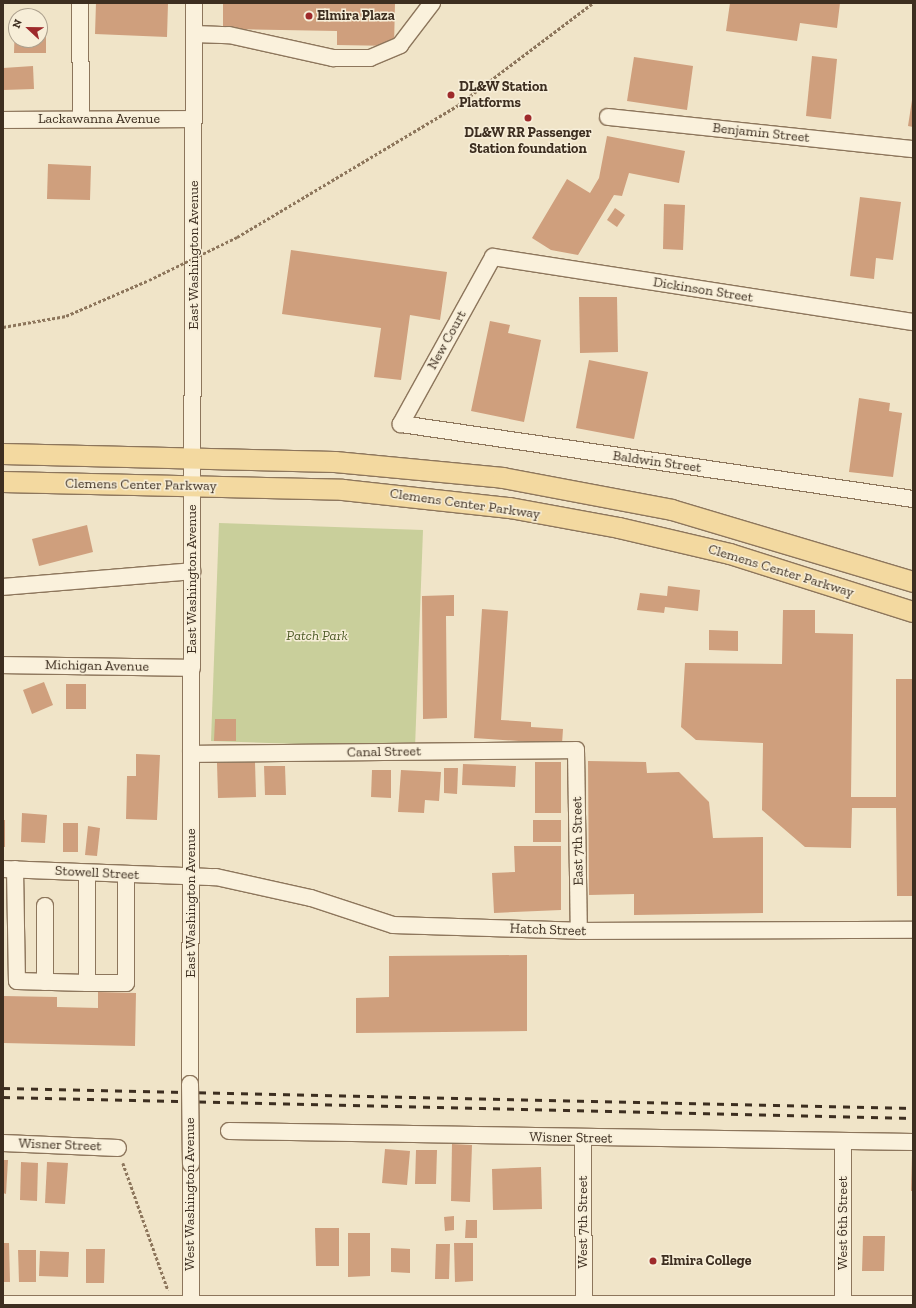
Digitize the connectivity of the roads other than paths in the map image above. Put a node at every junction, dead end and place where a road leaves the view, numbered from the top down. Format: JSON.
{"nodes":[{"id":1,"x":80,"y":3,"type":"edge"},
{"id":2,"x":194,"y":3,"type":"edge"},
{"id":3,"x":432,"y":3,"type":"edge"},
{"id":4,"x":194,"y":34,"type":"junction"},
{"id":5,"x":608,"y":117,"type":"dead end"},
{"id":6,"x":81,"y":119,"type":"junction"},
{"id":7,"x":194,"y":119,"type":"junction"},
{"id":8,"x":3,"y":120,"type":"edge"},
{"id":9,"x":913,"y":149,"type":"edge"},
{"id":10,"x":493,"y":257,"type":"joint"},
{"id":11,"x":913,"y":322,"type":"edge"},
{"id":12,"x":401,"y":424,"type":"joint"},
{"id":13,"x":3,"y":454,"type":"edge"},
{"id":14,"x":193,"y":458,"type":"junction"},
{"id":15,"x":3,"y":482,"type":"edge"},
{"id":16,"x":192,"y":486,"type":"junction"},
{"id":17,"x":913,"y":500,"type":"edge"},
{"id":18,"x":192,"y":571,"type":"junction"},
{"id":19,"x":913,"y":582,"type":"edge"},
{"id":20,"x":3,"y":587,"type":"edge"},
{"id":21,"x":913,"y":612,"type":"edge"},
{"id":22,"x":3,"y":664,"type":"edge"},
{"id":23,"x":192,"y":668,"type":"junction"},
{"id":24,"x":576,"y":750,"type":"joint"},
{"id":25,"x":191,"y":754,"type":"junction"},
{"id":26,"x":9,"y":869,"type":"edge"},
{"id":27,"x":86,"y":873,"type":"junction"},
{"id":28,"x":126,"y":874,"type":"junction"},
{"id":29,"x":191,"y":874,"type":"junction"},
{"id":30,"x":9,"y":894,"type":"edge"},
{"id":31,"x":45,"y":906,"type":"dead end"},
{"id":32,"x":913,"y":930,"type":"edge"},
{"id":33,"x":579,"y":932,"type":"junction"},
{"id":34,"x":45,"y":982,"type":"junction"},
{"id":35,"x":87,"y":983,"type":"junction"},
{"id":36,"x":190,"y":1084,"type":"joint"},
{"id":37,"x":229,"y":1131,"type":"dead end"},
{"id":38,"x":583,"y":1138,"type":"junction"},
{"id":39,"x":843,"y":1142,"type":"junction"},
{"id":40,"x":913,"y":1142,"type":"edge"},
{"id":41,"x":3,"y":1143,"type":"edge"},
{"id":42,"x":118,"y":1148,"type":"road end"},
{"id":43,"x":3,"y":1304,"type":"edge"},
{"id":44,"x":191,"y":1304,"type":"edge"},
{"id":45,"x":913,"y":1304,"type":"edge"},
{"id":46,"x":584,"y":1305,"type":"edge"},
{"id":47,"x":843,"y":1305,"type":"edge"}],
"edges":[{"from":1,"to":6,"type":"street"},
{"from":2,"to":4,"type":"street","name":"East Washington Avenue"},
{"from":3,"to":4,"type":"street"},
{"from":4,"to":7,"type":"street","name":"East Washington Avenue"},
{"from":5,"to":9,"type":"street","name":"Benjamin Street"},
{"from":6,"to":7,"type":"street","name":"Lackawanna Avenue"},
{"from":6,"to":8,"type":"street","name":"Lackawanna Avenue"},
{"from":7,"to":14,"type":"street","name":"East Washington Avenue"},
{"from":10,"to":11,"type":"street","name":"Dickinson Street"},
{"from":10,"to":12,"type":"street","name":"New Court"},
{"from":12,"to":17,"type":"street","name":"Baldwin Street"},
{"from":13,"to":14,"type":"main road","name":"Clemens Center Parkway"},
{"from":14,"to":16,"type":"street","name":"East Washington Avenue"},
{"from":14,"to":19,"type":"main road","name":"Clemens Center Parkway"},
{"from":15,"to":16,"type":"main road","name":"Clemens Center Parkway"},
{"from":16,"to":18,"type":"street","name":"East Washington Avenue"},
{"from":16,"to":21,"type":"main road","name":"Clemens Center Parkway"},
{"from":18,"to":20,"type":"street"},
{"from":18,"to":23,"type":"street","name":"East Washington Avenue"},
{"from":22,"to":23,"type":"street","name":"Michigan Avenue"},
{"from":23,"to":25,"type":"street","name":"East Washington Avenue"},
{"from":24,"to":25,"type":"street","name":"Canal Street"},
{"from":24,"to":33,"type":"street","name":"East 7th Street"},
{"from":25,"to":29,"type":"street","name":"East Washington Avenue"},
{"from":26,"to":27,"type":"street","name":"Stowell Street"},
{"from":26,"to":30,"type":"street"},
{"from":27,"to":28,"type":"street","name":"Stowell Street"},
{"from":27,"to":35,"type":"street"},
{"from":28,"to":29,"type":"street","name":"Stowell Street"},
{"from":28,"to":35,"type":"street"},
{"from":29,"to":33,"type":"street","name":"Hatch Street"},
{"from":29,"to":36,"type":"street","name":"East Washington Avenue"},
{"from":30,"to":34,"type":"street"},
{"from":31,"to":34,"type":"street"},
{"from":32,"to":33,"type":"street","name":"Hatch Street"},
{"from":34,"to":35,"type":"street"},
{"from":36,"to":44,"type":"street","name":"West Washington Avenue","bridge":true},
{"from":37,"to":38,"type":"street","name":"Wisner Street"},
{"from":38,"to":39,"type":"street","name":"Wisner Street"},
{"from":38,"to":46,"type":"street","name":"West 7th Street"},
{"from":39,"to":40,"type":"street","name":"Wisner Street"},
{"from":39,"to":47,"type":"street","name":"West 6th Street"},
{"from":41,"to":42,"type":"street","name":"Wisner Street"},
{"from":43,"to":44,"type":"street"},
{"from":44,"to":46,"type":"street"},
{"from":45,"to":47,"type":"street"},
{"from":46,"to":47,"type":"street"}]}
